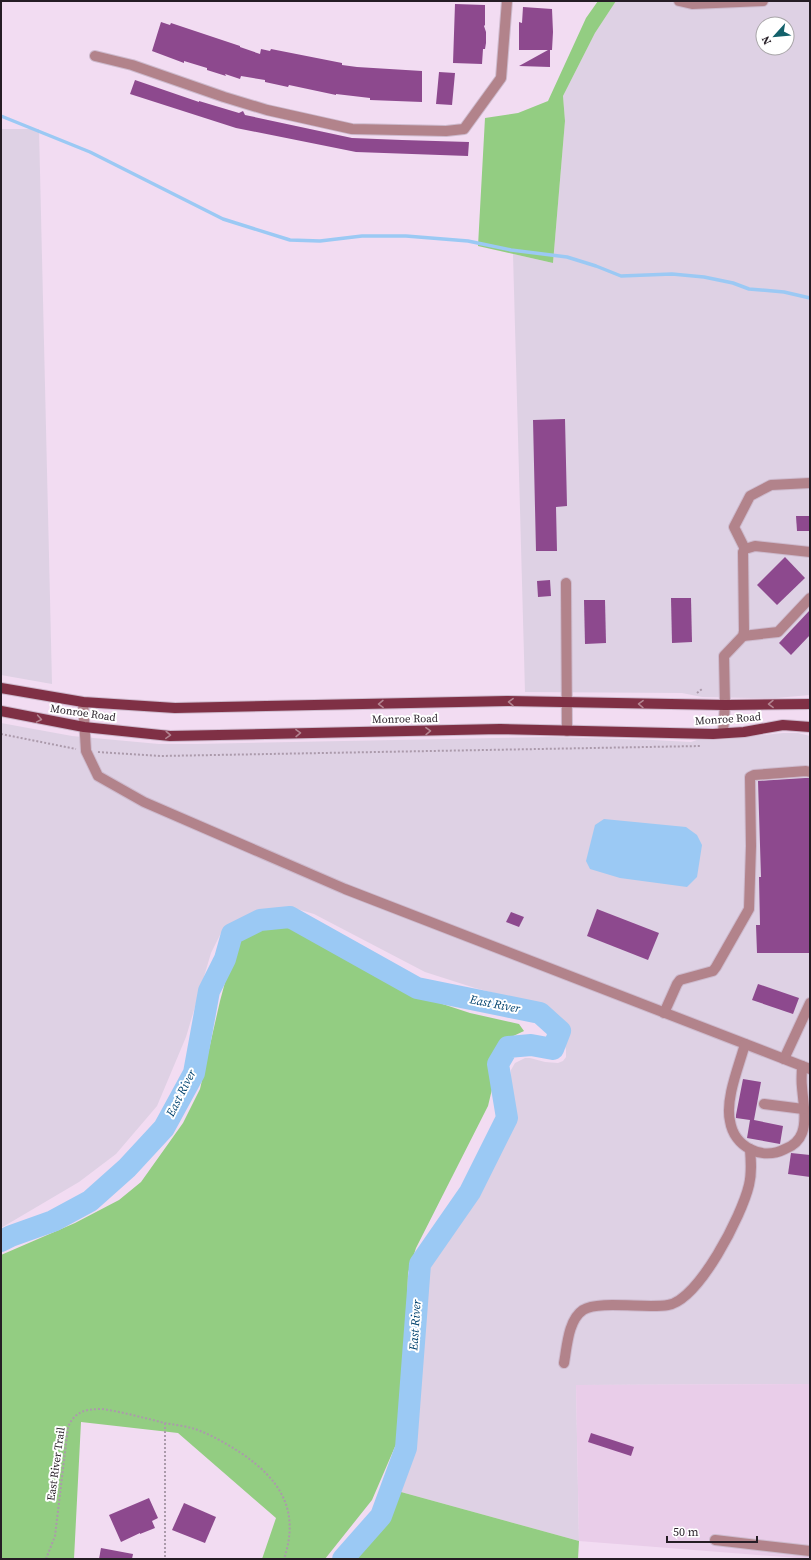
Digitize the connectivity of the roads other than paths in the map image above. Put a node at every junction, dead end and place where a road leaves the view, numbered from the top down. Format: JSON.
{"nodes":[{"id":1,"x":507,"y":1,"type":"edge"},
{"id":2,"x":679,"y":1,"type":"edge"},
{"id":3,"x":763,"y":1,"type":"edge"},
{"id":4,"x":95,"y":56,"type":"dead end"},
{"id":5,"x":810,"y":483,"type":"edge"},
{"id":6,"x":745,"y":549,"type":"junction"},
{"id":7,"x":810,"y":552,"type":"edge"},
{"id":8,"x":566,"y":583,"type":"dead end"},
{"id":9,"x":810,"y":598,"type":"edge"},
{"id":10,"x":743,"y":636,"type":"junction"},
{"id":11,"x":1,"y":688,"type":"edge"},
{"id":12,"x":83,"y":702,"type":"junction"},
{"id":13,"x":566,"y":703,"type":"junction"},
{"id":14,"x":810,"y":704,"type":"edge"},
{"id":15,"x":725,"y":705,"type":"junction"},
{"id":16,"x":1,"y":711,"type":"edge"},
{"id":17,"x":84,"y":727,"type":"junction"},
{"id":18,"x":810,"y":727,"type":"edge"},
{"id":19,"x":567,"y":731,"type":"junction"},
{"id":20,"x":723,"y":733,"type":"junction"},
{"id":21,"x":810,"y":772,"type":"edge"},
{"id":22,"x":810,"y":1003,"type":"edge"},
{"id":23,"x":664,"y":1013,"type":"junction"},
{"id":24,"x":745,"y":1044,"type":"junction"},
{"id":25,"x":784,"y":1059,"type":"junction"},
{"id":26,"x":806,"y":1068,"type":"edge"},
{"id":27,"x":764,"y":1104,"type":"dead end"},
{"id":28,"x":803,"y":1109,"type":"junction"},
{"id":29,"x":807,"y":1120,"type":"edge"},
{"id":30,"x":750,"y":1149,"type":"junction"},
{"id":31,"x":564,"y":1363,"type":"dead end"},
{"id":32,"x":715,"y":1540,"type":"dead end"},
{"id":33,"x":810,"y":1551,"type":"edge"}],
"edges":[{"from":1,"to":4,"type":"street"},
{"from":2,"to":3,"type":"street"},
{"from":5,"to":6,"type":"street"},
{"from":6,"to":7,"type":"street"},
{"from":6,"to":10,"type":"street"},
{"from":8,"to":13,"type":"street"},
{"from":9,"to":10,"type":"street"},
{"from":10,"to":15,"type":"street"},
{"from":11,"to":12,"type":"main road","name":"Monroe Road"},
{"from":13,"to":12,"type":"main road","name":"Monroe Road","one_way":true},
{"from":12,"to":17,"type":"street"},
{"from":15,"to":13,"type":"main road","name":"Monroe Road","one_way":true},
{"from":13,"to":19,"type":"street"},
{"from":14,"to":15,"type":"main road","name":"Monroe Road","one_way":true},
{"from":15,"to":20,"type":"street"},
{"from":16,"to":17,"type":"main road","name":"Monroe Road","one_way":true},
{"from":17,"to":19,"type":"main road","name":"Monroe Road","one_way":true},
{"from":17,"to":23,"type":"street"},
{"from":18,"to":20,"type":"main road","name":"Monroe Road"},
{"from":19,"to":20,"type":"main road","name":"Monroe Road"},
{"from":21,"to":23,"type":"street"},
{"from":22,"to":25,"type":"street"},
{"from":23,"to":24,"type":"street"},
{"from":24,"to":25,"type":"street"},
{"from":24,"to":30,"type":"street"},
{"from":25,"to":26,"type":"street"},
{"from":26,"to":28,"type":"street"},
{"from":27,"to":28,"type":"street"},
{"from":28,"to":29,"type":"street"},
{"from":29,"to":30,"type":"street"},
{"from":30,"to":31,"type":"street"},
{"from":32,"to":33,"type":"street"}]}
